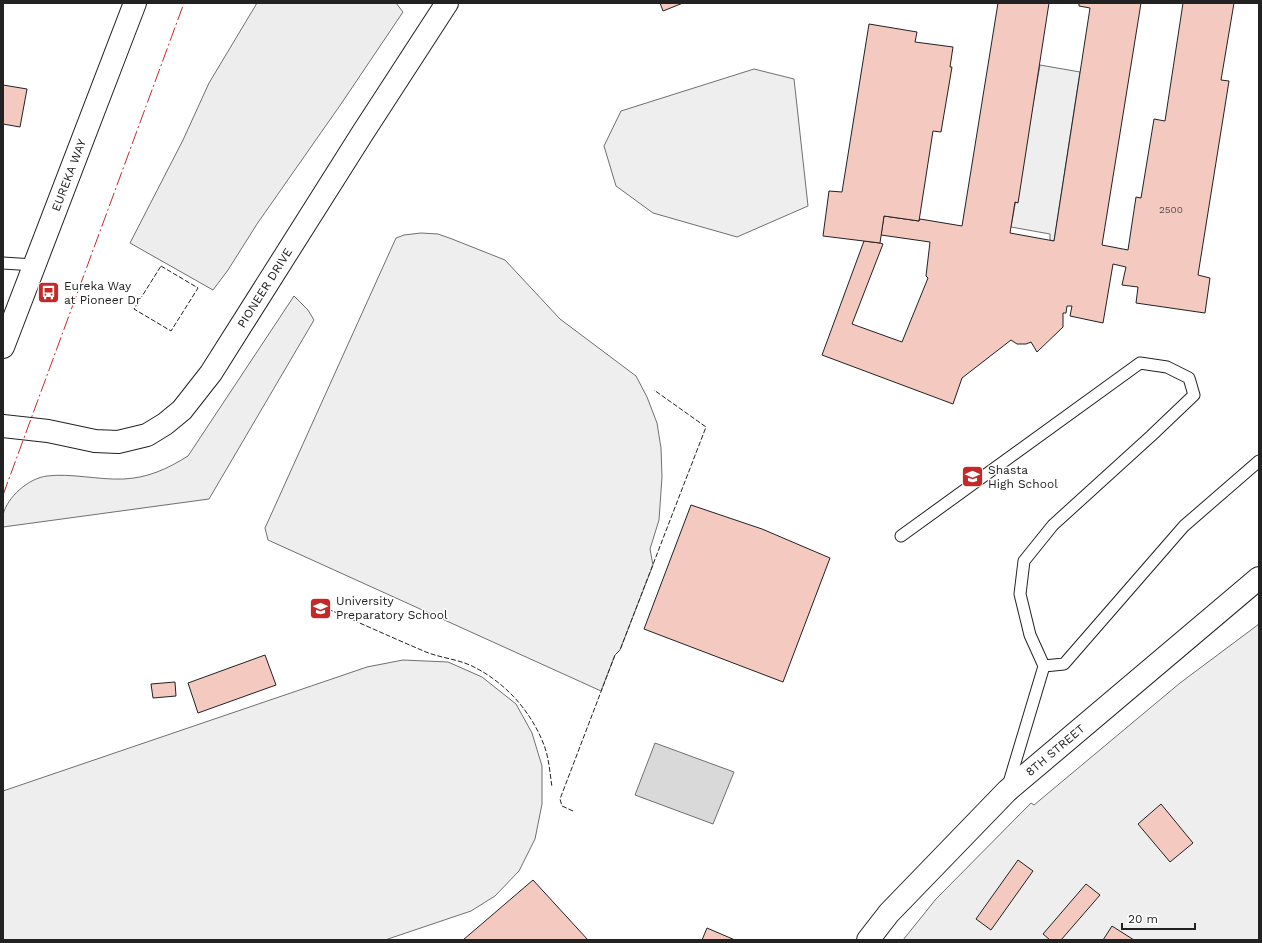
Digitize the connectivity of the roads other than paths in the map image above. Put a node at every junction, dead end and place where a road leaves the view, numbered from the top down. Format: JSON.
{"nodes":[{"id":1,"x":135,"y":3,"type":"edge"},
{"id":2,"x":447,"y":3,"type":"edge"},
{"id":3,"x":3,"y":263,"type":"edge"},
{"id":4,"x":34,"y":265,"type":"junction"},
{"id":5,"x":3,"y":347,"type":"edge"},
{"id":6,"x":3,"y":426,"type":"edge"},
{"id":7,"x":1259,"y":461,"type":"edge"},
{"id":8,"x":901,"y":536,"type":"dead end"},
{"id":9,"x":1259,"y":578,"type":"edge"},
{"id":10,"x":1044,"y":666,"type":"junction"},
{"id":11,"x":1007,"y":791,"type":"junction"},
{"id":12,"x":868,"y":940,"type":"edge"}],
"edges":[{"from":1,"to":4,"type":"main road","name":"EUREKA WAY"},
{"from":2,"to":6,"type":"main road","name":"PIONEER DRIVE"},
{"from":3,"to":4,"type":"lane"},
{"from":4,"to":5,"type":"main road","name":"EUREKA WAY"},
{"from":7,"to":10,"type":"lane"},
{"from":8,"to":10,"type":"lane"},
{"from":9,"to":11,"type":"main road","name":"8TH STREET"},
{"from":10,"to":11,"type":"lane"},
{"from":11,"to":12,"type":"main road","name":"8TH STREET"}]}
